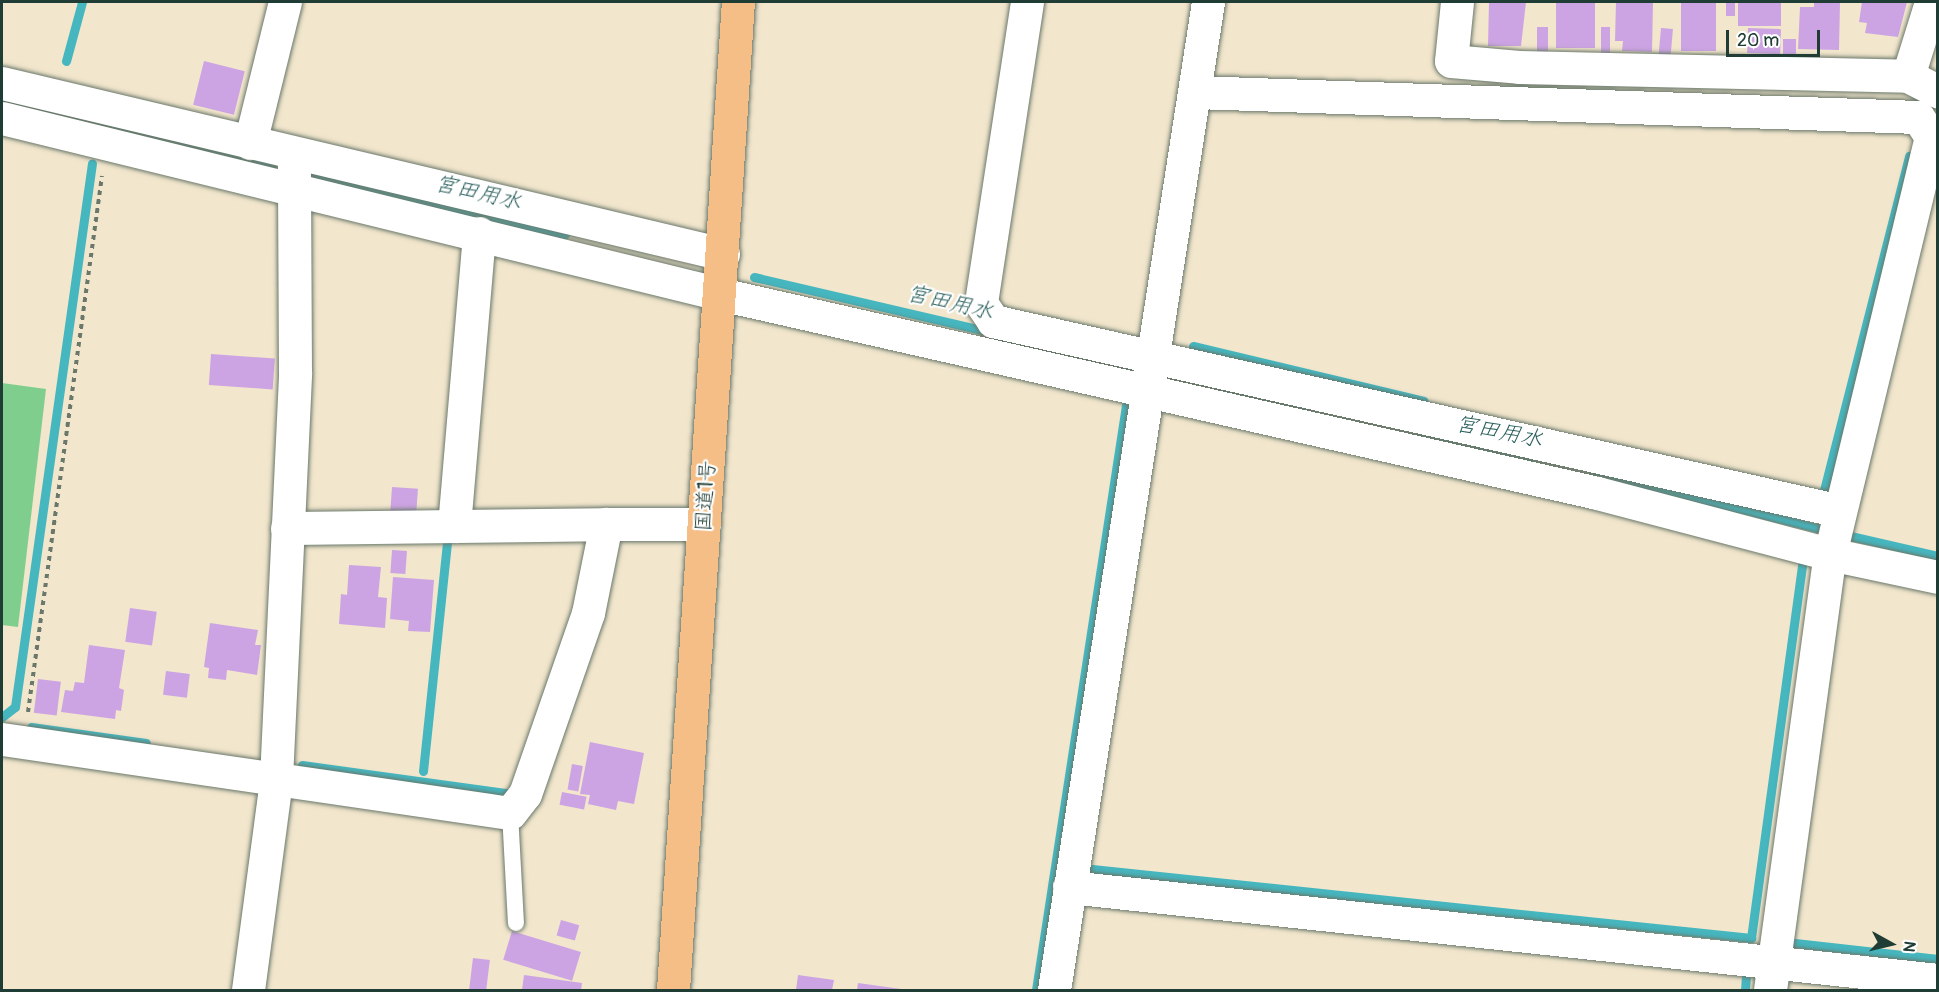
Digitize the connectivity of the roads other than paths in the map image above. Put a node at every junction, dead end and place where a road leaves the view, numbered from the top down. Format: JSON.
{"nodes":[{"id":1,"x":285,"y":2,"type":"edge"},
{"id":2,"x":738,"y":2,"type":"edge"},
{"id":3,"x":1027,"y":2,"type":"edge"},
{"id":4,"x":1208,"y":2,"type":"edge"},
{"id":5,"x":1457,"y":2,"type":"edge"},
{"id":6,"x":1931,"y":2,"type":"edge"},
{"id":7,"x":1908,"y":76,"type":"junction"},
{"id":8,"x":2,"y":83,"type":"edge"},
{"id":9,"x":1938,"y":91,"type":"edge"},
{"id":10,"x":1195,"y":92,"type":"junction"},
{"id":11,"x":2,"y":118,"type":"edge"},
{"id":12,"x":1935,"y":138,"type":"edge"},
{"id":13,"x":250,"y":142,"type":"junction"},
{"id":14,"x":294,"y":153,"type":"junction"},
{"id":15,"x":294,"y":187,"type":"junction"},
{"id":16,"x":479,"y":233,"type":"junction"},
{"id":17,"x":723,"y":255,"type":"junction"},
{"id":18,"x":720,"y":294,"type":"junction"},
{"id":19,"x":1156,"y":356,"type":"junction"},
{"id":20,"x":1150,"y":392,"type":"junction"},
{"id":21,"x":1840,"y":511,"type":"junction"},
{"id":22,"x":606,"y":524,"type":"junction"},
{"id":23,"x":704,"y":524,"type":"junction"},
{"id":24,"x":454,"y":526,"type":"junction"},
{"id":25,"x":287,"y":528,"type":"junction"},
{"id":26,"x":1830,"y":554,"type":"junction"},
{"id":27,"x":1938,"y":578,"type":"edge"},
{"id":28,"x":13,"y":741,"type":"edge"},
{"id":29,"x":276,"y":779,"type":"junction"},
{"id":30,"x":510,"y":813,"type":"junction"},
{"id":31,"x":1069,"y":887,"type":"junction"},
{"id":32,"x":516,"y":923,"type":"dead end"},
{"id":33,"x":1772,"y":976,"type":"edge"},
{"id":34,"x":1938,"y":980,"type":"edge"},
{"id":35,"x":248,"y":990,"type":"edge"},
{"id":36,"x":673,"y":990,"type":"edge"},
{"id":37,"x":1054,"y":990,"type":"edge"}],
"edges":[{"from":1,"to":13,"type":"street"},
{"from":2,"to":17,"type":"highway","name":"国道1号"},
{"from":3,"to":19,"type":"street"},
{"from":4,"to":10,"type":"street"},
{"from":5,"to":7,"type":"street"},
{"from":6,"to":7,"type":"street"},
{"from":7,"to":9,"type":"street"},
{"from":8,"to":13,"type":"street"},
{"from":10,"to":12,"type":"street"},
{"from":10,"to":19,"type":"street"},
{"from":11,"to":15,"type":"street"},
{"from":12,"to":21,"type":"street"},
{"from":13,"to":14,"type":"street"},
{"from":14,"to":15,"type":"street"},
{"from":14,"to":17,"type":"street"},
{"from":15,"to":16,"type":"street"},
{"from":15,"to":25,"type":"street"},
{"from":16,"to":18,"type":"street"},
{"from":16,"to":24,"type":"street"},
{"from":17,"to":18,"type":"highway","name":"国道1号"},
{"from":18,"to":20,"type":"street"},
{"from":18,"to":23,"type":"highway","name":"国道1号"},
{"from":19,"to":20,"type":"street"},
{"from":19,"to":21,"type":"street"},
{"from":20,"to":26,"type":"street"},
{"from":20,"to":31,"type":"street"},
{"from":21,"to":26,"type":"street"},
{"from":22,"to":23,"type":"street"},
{"from":22,"to":24,"type":"street"},
{"from":22,"to":30,"type":"street"},
{"from":23,"to":36,"type":"highway","name":"国道1号"},
{"from":24,"to":25,"type":"street"},
{"from":25,"to":29,"type":"street"},
{"from":26,"to":27,"type":"street"},
{"from":26,"to":33,"type":"street"},
{"from":28,"to":29,"type":"street"},
{"from":29,"to":30,"type":"street"},
{"from":29,"to":35,"type":"street"},
{"from":30,"to":32,"type":"lane"},
{"from":31,"to":33,"type":"street"},
{"from":31,"to":37,"type":"street"},
{"from":33,"to":34,"type":"street"}]}
